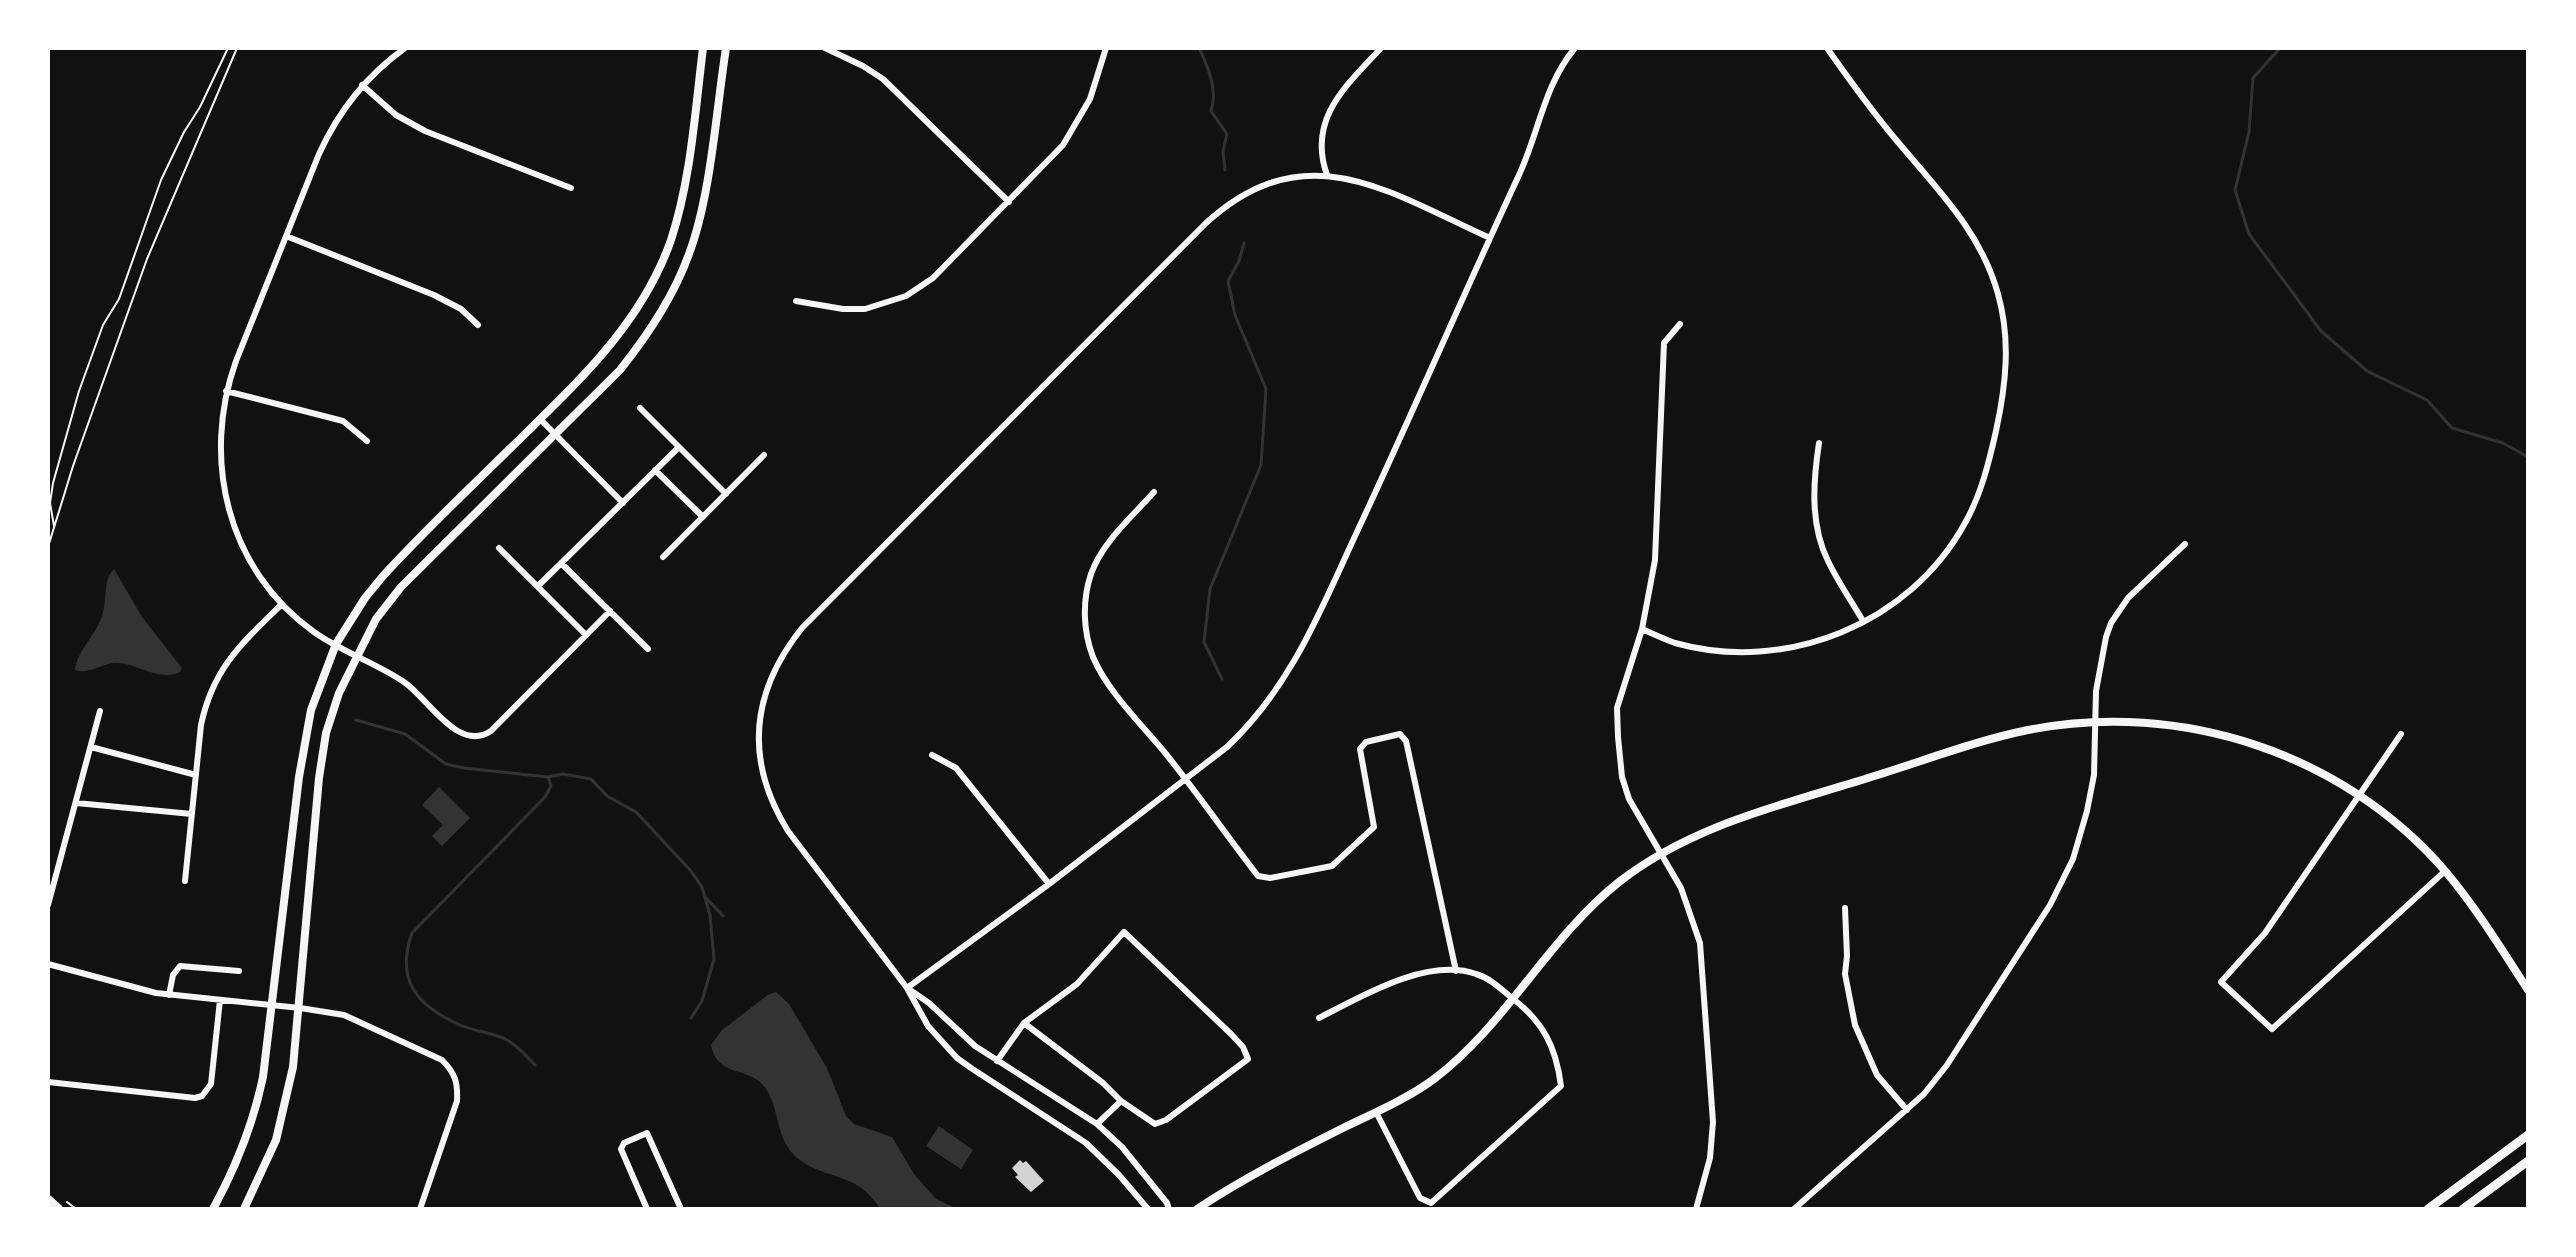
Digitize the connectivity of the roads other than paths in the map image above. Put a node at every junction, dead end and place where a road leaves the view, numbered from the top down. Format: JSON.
{"nodes":[{"id":1,"x":405,"y":48,"type":"edge"},
{"id":2,"x":703,"y":48,"type":"edge"},
{"id":3,"x":726,"y":48,"type":"edge"},
{"id":4,"x":825,"y":48,"type":"edge"},
{"id":5,"x":1106,"y":48,"type":"edge"},
{"id":6,"x":1381,"y":48,"type":"edge"},
{"id":7,"x":1575,"y":48,"type":"edge"},
{"id":8,"x":1827,"y":48,"type":"edge"},
{"id":9,"x":362,"y":85,"type":"junction"},
{"id":10,"x":1327,"y":175,"type":"junction"},
{"id":11,"x":571,"y":188,"type":"dead end"},
{"id":12,"x":1009,"y":202,"type":"junction"},
{"id":13,"x":286,"y":236,"type":"junction"},
{"id":14,"x":1490,"y":238,"type":"junction"},
{"id":15,"x":796,"y":301,"type":"dead end"},
{"id":16,"x":1680,"y":324,"type":"dead end"},
{"id":17,"x":478,"y":325,"type":"dead end"},
{"id":18,"x":226,"y":391,"type":"junction"},
{"id":19,"x":640,"y":408,"type":"dead end"},
{"id":20,"x":540,"y":419,"type":"junction"},
{"id":21,"x":554,"y":434,"type":"junction"},
{"id":22,"x":367,"y":441,"type":"dead end"},
{"id":23,"x":1819,"y":443,"type":"dead end"},
{"id":24,"x":679,"y":447,"type":"junction"},
{"id":25,"x":764,"y":455,"type":"dead end"},
{"id":26,"x":655,"y":470,"type":"junction"},
{"id":27,"x":1154,"y":492,"type":"dead end"},
{"id":28,"x":726,"y":494,"type":"junction"},
{"id":29,"x":623,"y":503,"type":"junction"},
{"id":30,"x":703,"y":517,"type":"junction"},
{"id":31,"x":2185,"y":544,"type":"dead end"},
{"id":32,"x":499,"y":548,"type":"dead end"},
{"id":33,"x":663,"y":557,"type":"dead end"},
{"id":34,"x":561,"y":563,"type":"junction"},
{"id":35,"x":538,"y":586,"type":"junction"},
{"id":36,"x":282,"y":604,"type":"junction"},
{"id":37,"x":610,"y":611,"type":"junction"},
{"id":38,"x":1863,"y":621,"type":"junction"},
{"id":39,"x":1642,"y":629,"type":"junction"},
{"id":40,"x":586,"y":635,"type":"junction"},
{"id":41,"x":336,"y":644,"type":"junction"},
{"id":42,"x":648,"y":649,"type":"dead end"},
{"id":43,"x":357,"y":655,"type":"junction"},
{"id":44,"x":100,"y":711,"type":"dead end"},
{"id":45,"x":2096,"y":721,"type":"junction"},
{"id":46,"x":2401,"y":734,"type":"dead end"},
{"id":47,"x":91,"y":747,"type":"junction"},
{"id":48,"x":932,"y":755,"type":"dead end"},
{"id":49,"x":196,"y":775,"type":"junction"},
{"id":50,"x":1186,"y":779,"type":"junction"},
{"id":51,"x":2360,"y":795,"type":"junction"},
{"id":52,"x":76,"y":803,"type":"junction"},
{"id":53,"x":192,"y":814,"type":"junction"},
{"id":54,"x":1662,"y":853,"type":"junction"},
{"id":55,"x":2445,"y":871,"type":"junction"},
{"id":56,"x":185,"y":881,"type":"dead end"},
{"id":57,"x":1049,"y":884,"type":"junction"},
{"id":58,"x":48,"y":905,"type":"edge"},
{"id":59,"x":1845,"y":908,"type":"dead end"},
{"id":60,"x":48,"y":964,"type":"edge"},
{"id":61,"x":239,"y":971,"type":"dead end"},
{"id":62,"x":1456,"y":971,"type":"junction"},
{"id":63,"x":907,"y":988,"type":"junction"},
{"id":64,"x":2528,"y":990,"type":"edge"},
{"id":65,"x":169,"y":995,"type":"junction"},
{"id":66,"x":1513,"y":999,"type":"junction"},
{"id":67,"x":220,"y":1000,"type":"junction"},
{"id":68,"x":271,"y":1005,"type":"junction"},
{"id":69,"x":300,"y":1008,"type":"junction"},
{"id":70,"x":1319,"y":1018,"type":"dead end"},
{"id":71,"x":1024,"y":1023,"type":"junction"},
{"id":72,"x":997,"y":1061,"type":"junction"},
{"id":73,"x":48,"y":1082,"type":"edge"},
{"id":74,"x":1121,"y":1101,"type":"junction"},
{"id":75,"x":1907,"y":1110,"type":"junction"},
{"id":76,"x":1376,"y":1112,"type":"junction"},
{"id":77,"x":1097,"y":1124,"type":"junction"},
{"id":78,"x":2528,"y":1135,"type":"edge"},
{"id":79,"x":2528,"y":1161,"type":"edge"},
{"id":80,"x":48,"y":1200,"type":"edge"},
{"id":81,"x":58,"y":1209,"type":"edge"},
{"id":82,"x":213,"y":1209,"type":"edge"},
{"id":83,"x":244,"y":1209,"type":"edge"},
{"id":84,"x":420,"y":1209,"type":"edge"},
{"id":85,"x":647,"y":1209,"type":"edge"},
{"id":86,"x":681,"y":1209,"type":"edge"},
{"id":87,"x":1148,"y":1209,"type":"edge"},
{"id":88,"x":1169,"y":1209,"type":"edge"},
{"id":89,"x":1197,"y":1209,"type":"edge"},
{"id":90,"x":1696,"y":1209,"type":"edge"},
{"id":91,"x":1794,"y":1209,"type":"edge"},
{"id":92,"x":2428,"y":1209,"type":"edge"},
{"id":93,"x":2463,"y":1209,"type":"edge"}],
"edges":[{"from":1,"to":9,"type":"street"},
{"from":2,"to":20,"type":"street"},
{"from":3,"to":21,"type":"street"},
{"from":4,"to":12,"type":"street"},
{"from":5,"to":12,"type":"street"},
{"from":6,"to":10,"type":"street"},
{"from":7,"to":14,"type":"street"},
{"from":8,"to":38,"type":"street"},
{"from":9,"to":11,"type":"street"},
{"from":9,"to":13,"type":"street"},
{"from":10,"to":14,"type":"street"},
{"from":10,"to":63,"type":"street"},
{"from":12,"to":15,"type":"street"},
{"from":13,"to":17,"type":"street"},
{"from":13,"to":18,"type":"street"},
{"from":14,"to":50,"type":"street"},
{"from":16,"to":39,"type":"street"},
{"from":18,"to":22,"type":"street"},
{"from":18,"to":36,"type":"street"},
{"from":19,"to":24,"type":"street"},
{"from":20,"to":21,"type":"street"},
{"from":20,"to":41,"type":"street"},
{"from":21,"to":29,"type":"street"},
{"from":21,"to":43,"type":"street"},
{"from":23,"to":38,"type":"street"},
{"from":24,"to":26,"type":"street"},
{"from":24,"to":28,"type":"street"},
{"from":25,"to":28,"type":"street"},
{"from":26,"to":29,"type":"street"},
{"from":26,"to":30,"type":"street"},
{"from":27,"to":50,"type":"street"},
{"from":28,"to":30,"type":"street"},
{"from":29,"to":34,"type":"street"},
{"from":30,"to":33,"type":"street"},
{"from":31,"to":45,"type":"street"},
{"from":32,"to":35,"type":"street"},
{"from":34,"to":35,"type":"street"},
{"from":34,"to":37,"type":"street"},
{"from":35,"to":40,"type":"street"},
{"from":36,"to":41,"type":"street"},
{"from":36,"to":49,"type":"street"},
{"from":37,"to":40,"type":"street"},
{"from":37,"to":42,"type":"street"},
{"from":38,"to":39,"type":"street"},
{"from":39,"to":54,"type":"street"},
{"from":40,"to":43,"type":"street"},
{"from":41,"to":43,"type":"street"},
{"from":41,"to":68,"type":"street"},
{"from":43,"to":69,"type":"street"},
{"from":44,"to":47,"type":"street"},
{"from":45,"to":51,"type":"street"},
{"from":45,"to":54,"type":"street"},
{"from":45,"to":75,"type":"street"},
{"from":46,"to":51,"type":"street"},
{"from":47,"to":49,"type":"street"},
{"from":47,"to":52,"type":"street"},
{"from":48,"to":57,"type":"street"},
{"from":49,"to":53,"type":"street"},
{"from":50,"to":57,"type":"street"},
{"from":50,"to":62,"type":"street"},
{"from":51,"to":55,"type":"street"},
{"from":51,"to":55,"type":"street"},
{"from":52,"to":53,"type":"street"},
{"from":52,"to":58,"type":"street"},
{"from":53,"to":56,"type":"street"},
{"from":54,"to":66,"type":"street"},
{"from":54,"to":90,"type":"street"},
{"from":55,"to":64,"type":"street"},
{"from":57,"to":63,"type":"street"},
{"from":59,"to":75,"type":"street"},
{"from":60,"to":65,"type":"street"},
{"from":61,"to":65,"type":"street"},
{"from":62,"to":66,"type":"street"},
{"from":62,"to":70,"type":"street"},
{"from":63,"to":72,"type":"street"},
{"from":63,"to":87,"type":"street"},
{"from":65,"to":67,"type":"street"},
{"from":66,"to":76,"type":"street"},
{"from":66,"to":76,"type":"street"},
{"from":67,"to":68,"type":"street"},
{"from":67,"to":73,"type":"street"},
{"from":68,"to":69,"type":"street"},
{"from":68,"to":82,"type":"street"},
{"from":69,"to":83,"type":"street"},
{"from":69,"to":84,"type":"street"},
{"from":71,"to":72,"type":"street"},
{"from":71,"to":74,"type":"street"},
{"from":71,"to":74,"type":"street"},
{"from":72,"to":77,"type":"street"},
{"from":74,"to":77,"type":"street"},
{"from":75,"to":91,"type":"street"},
{"from":76,"to":89,"type":"street"},
{"from":77,"to":88,"type":"street"},
{"from":78,"to":92,"type":"main road"},
{"from":79,"to":93,"type":"main road"},
{"from":80,"to":81,"type":"main road"},
{"from":85,"to":86,"type":"street"}]}
